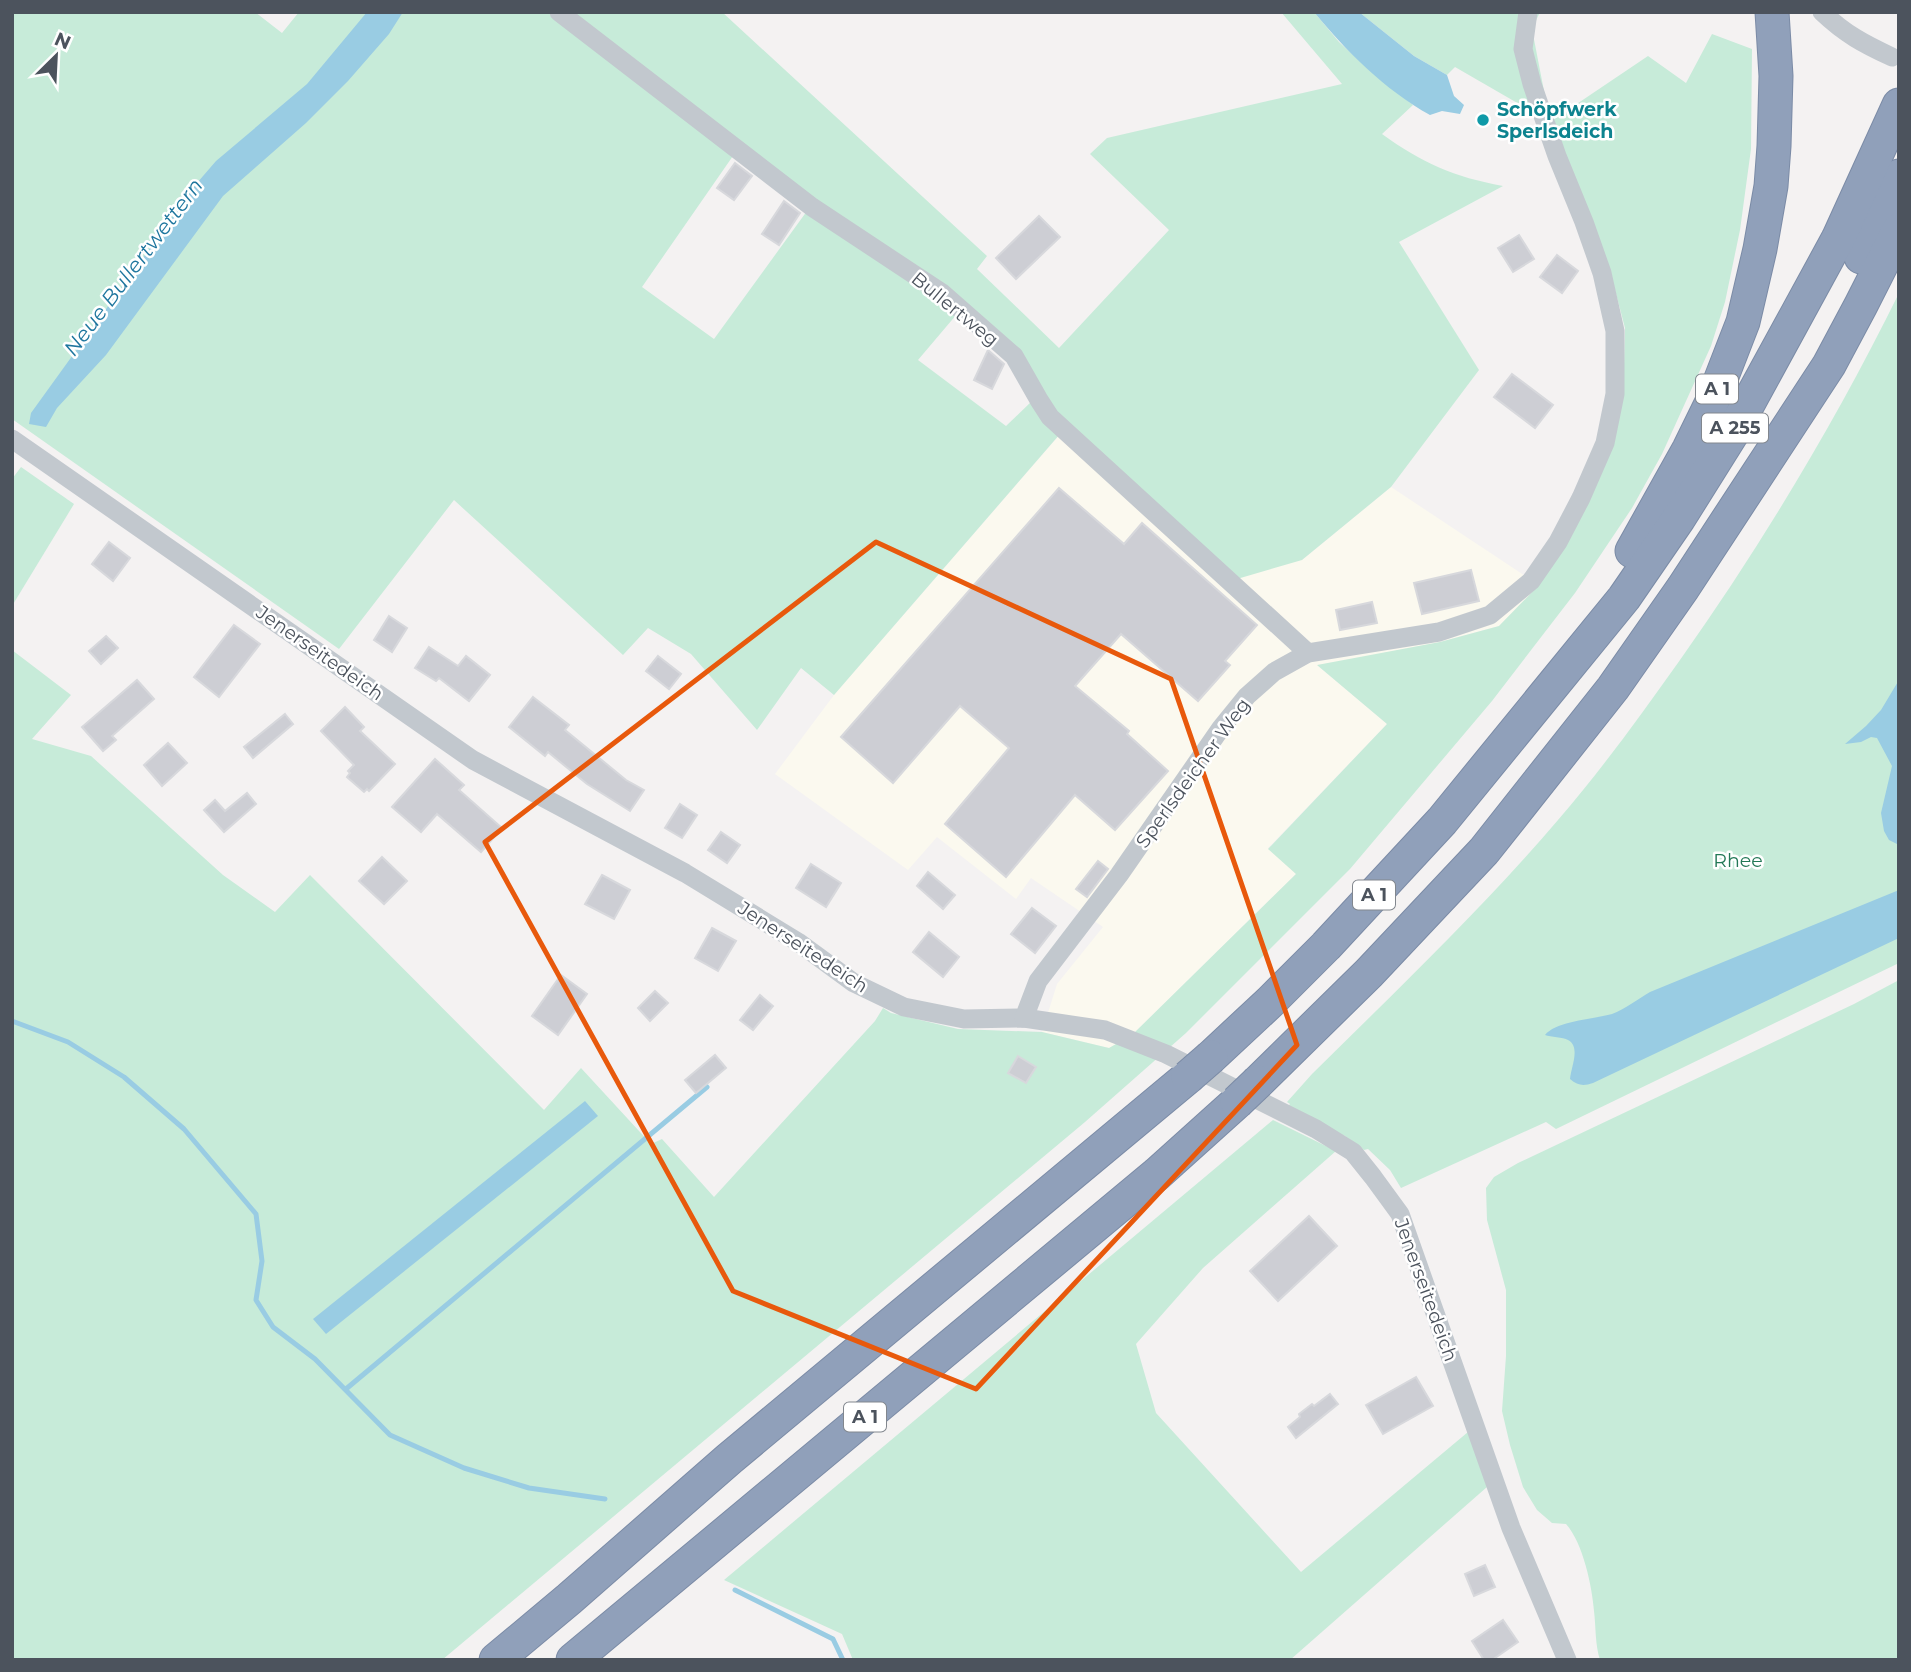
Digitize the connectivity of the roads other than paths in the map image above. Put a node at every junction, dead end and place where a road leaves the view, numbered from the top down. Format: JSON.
{"nodes":[{"id":1,"x":559,"y":12,"type":"edge"},
{"id":2,"x":1528,"y":12,"type":"edge"},
{"id":3,"x":1772,"y":12,"type":"edge"},
{"id":4,"x":1822,"y":12,"type":"edge"},
{"id":5,"x":1892,"y":57,"type":"dead end"},
{"id":6,"x":1899,"y":106,"type":"edge"},
{"id":7,"x":1899,"y":176,"type":"edge"},
{"id":8,"x":1899,"y":230,"type":"edge"},
{"id":9,"x":12,"y":439,"type":"edge"},
{"id":10,"x":1753,"y":479,"type":"junction"},
{"id":11,"x":1308,"y":653,"type":"junction"},
{"id":12,"x":1523,"y":720,"type":"junction"},
{"id":13,"x":1024,"y":1018,"type":"junction"},
{"id":14,"x":496,"y":1660,"type":"edge"},
{"id":15,"x":573,"y":1660,"type":"edge"},
{"id":16,"x":1567,"y":1660,"type":"edge"}],
"edges":[{"from":1,"to":11,"type":"street","name":"Bullertweg"},
{"from":2,"to":11,"type":"street","name":"Sperlsdeicher Weg"},
{"from":3,"to":12,"type":"highway","number":"A 1"},
{"from":4,"to":5,"type":"street"},
{"from":6,"to":12,"type":"highway","number":"A 255"},
{"from":7,"to":10,"type":"highway","number":"A 255"},
{"from":8,"to":10,"type":"highway","number":"A 1"},
{"from":9,"to":13,"type":"street","name":"Jenerseitedeich"},
{"from":10,"to":15,"type":"highway","number":"A 1"},
{"from":11,"to":13,"type":"street","name":"Sperlsdeicher Weg"},
{"from":12,"to":14,"type":"highway","number":"A 1"},
{"from":13,"to":16,"type":"street","name":"Jenerseitedeich"}]}
